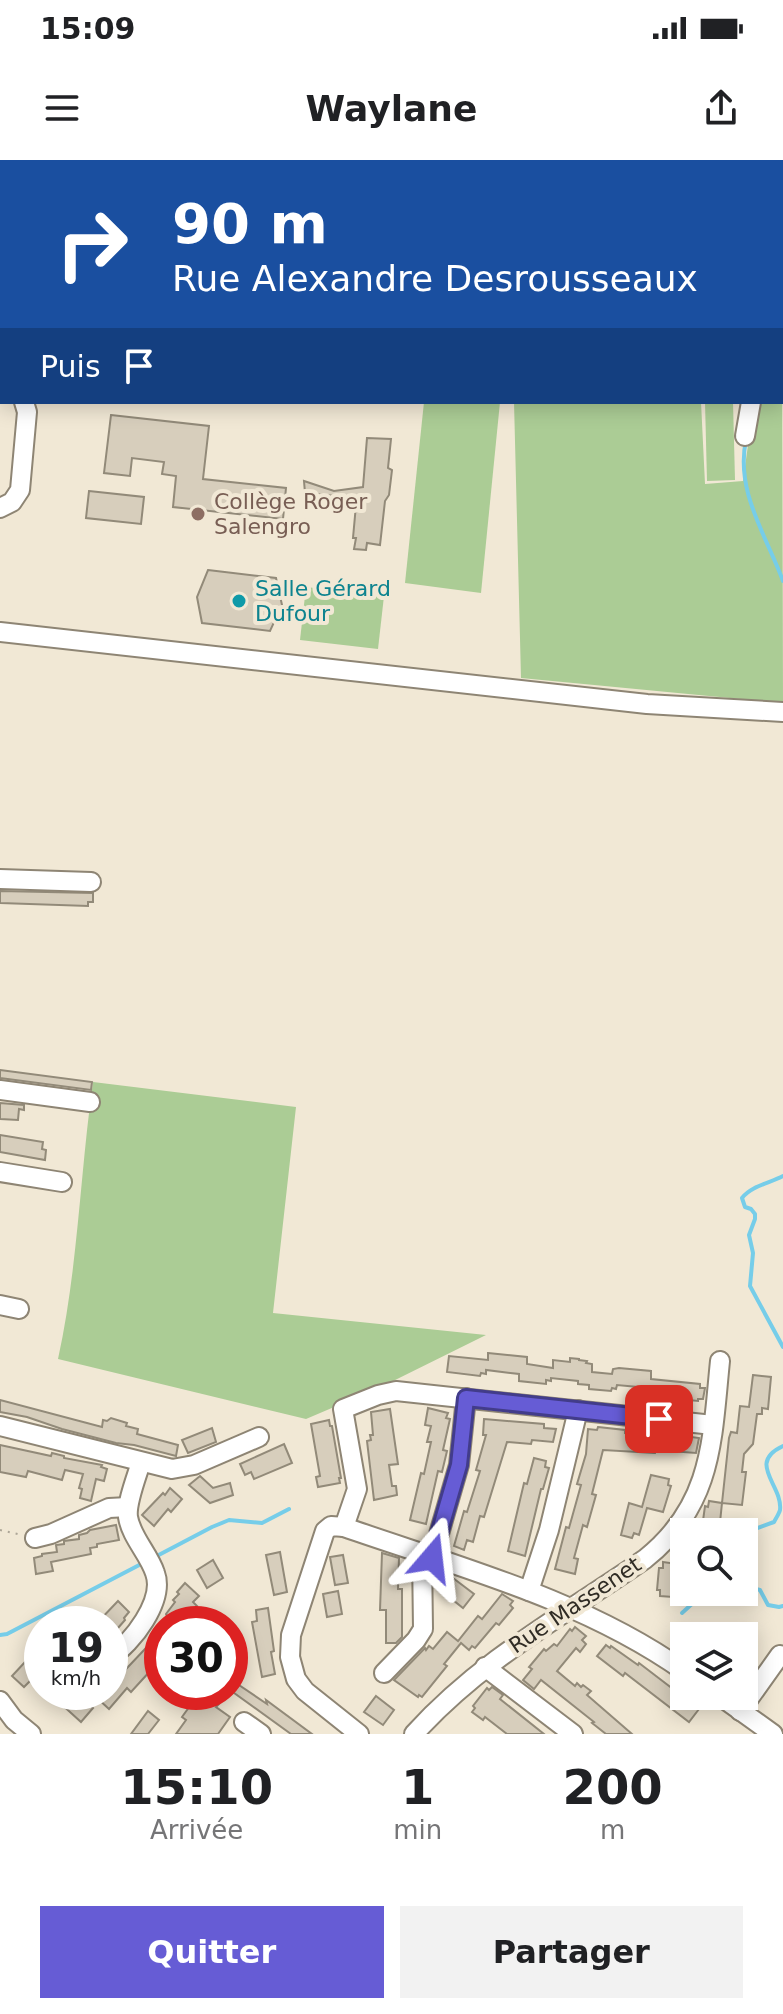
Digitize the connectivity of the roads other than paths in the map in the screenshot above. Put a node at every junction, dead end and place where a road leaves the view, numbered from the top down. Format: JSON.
{"nodes":[{"id":1,"x":14,"y":404,"type":"edge"},
{"id":2,"x":25,"y":404,"type":"edge"},
{"id":3,"x":751,"y":404,"type":"edge"},
{"id":4,"x":745,"y":436,"type":"dead end"},
{"id":5,"x":2,"y":507,"type":"edge"},
{"id":6,"x":0,"y":632,"type":"edge"},
{"id":7,"x":783,"y":712,"type":"edge"},
{"id":8,"x":0,"y":879,"type":"edge"},
{"id":9,"x":91,"y":882,"type":"dead end"},
{"id":10,"x":0,"y":1090,"type":"edge"},
{"id":11,"x":90,"y":1102,"type":"dead end"},
{"id":12,"x":0,"y":1172,"type":"edge"},
{"id":13,"x":62,"y":1182,"type":"dead end"},
{"id":14,"x":0,"y":1305,"type":"edge"},
{"id":15,"x":19,"y":1309,"type":"dead end"},
{"id":16,"x":720,"y":1361,"type":"dead end"},
{"id":17,"x":466,"y":1398,"type":"junction"},
{"id":18,"x":578,"y":1410,"type":"junction"},
{"id":19,"x":713,"y":1425,"type":"junction"},
{"id":20,"x":0,"y":1426,"type":"edge"},
{"id":21,"x":259,"y":1437,"type":"dead end"},
{"id":22,"x":141,"y":1462,"type":"junction"},
{"id":23,"x":128,"y":1507,"type":"junction"},
{"id":24,"x":344,"y":1527,"type":"junction"},
{"id":25,"x":35,"y":1538,"type":"road end"},
{"id":26,"x":427,"y":1556,"type":"junction"},
{"id":27,"x":529,"y":1591,"type":"junction"},
{"id":28,"x":571,"y":1609,"type":"junction"},
{"id":29,"x":128,"y":1640,"type":"edge"},
{"id":30,"x":780,"y":1655,"type":"dead end"},
{"id":31,"x":670,"y":1662,"type":"edge"},
{"id":32,"x":485,"y":1667,"type":"junction"},
{"id":33,"x":384,"y":1673,"type":"dead end"},
{"id":34,"x":0,"y":1701,"type":"edge"},
{"id":35,"x":740,"y":1711,"type":"joint"},
{"id":36,"x":244,"y":1722,"type":"dead end"},
{"id":37,"x":7,"y":1726,"type":"edge"},
{"id":38,"x":31,"y":1734,"type":"edge"},
{"id":39,"x":261,"y":1734,"type":"edge"},
{"id":40,"x":359,"y":1734,"type":"edge"},
{"id":41,"x":414,"y":1734,"type":"edge"},
{"id":42,"x":573,"y":1734,"type":"edge"},
{"id":43,"x":773,"y":1734,"type":"edge"}],
"edges":[{"from":1,"to":5,"type":"street"},
{"from":2,"to":5,"type":"street"},
{"from":3,"to":4,"type":"street"},
{"from":6,"to":7,"type":"street"},
{"from":8,"to":9,"type":"street"},
{"from":10,"to":11,"type":"street"},
{"from":12,"to":13,"type":"street"},
{"from":14,"to":15,"type":"street"},
{"from":16,"to":19,"type":"street","name":"Rue Massenet"},
{"from":17,"to":18,"type":"street"},
{"from":17,"to":24,"type":"street"},
{"from":17,"to":26,"type":"street"},
{"from":18,"to":19,"type":"street"},
{"from":18,"to":27,"type":"street"},
{"from":19,"to":28,"type":"street","name":"Rue Massenet"},
{"from":20,"to":22,"type":"street"},
{"from":21,"to":22,"type":"street"},
{"from":22,"to":23,"type":"street"},
{"from":23,"to":25,"type":"street"},
{"from":23,"to":29,"type":"street"},
{"from":24,"to":26,"type":"street"},
{"from":24,"to":40,"type":"street"},
{"from":26,"to":27,"type":"street"},
{"from":26,"to":33,"type":"street"},
{"from":27,"to":28,"type":"street"},
{"from":28,"to":31,"type":"street"},
{"from":28,"to":32,"type":"street","name":"Rue Massenet"},
{"from":30,"to":35,"type":"street"},
{"from":32,"to":41,"type":"street","name":"Rue Massenet"},
{"from":32,"to":42,"type":"street"},
{"from":34,"to":37,"type":"street"},
{"from":35,"to":43,"type":"street"},
{"from":36,"to":39,"type":"street"},
{"from":37,"to":38,"type":"street"}]}
